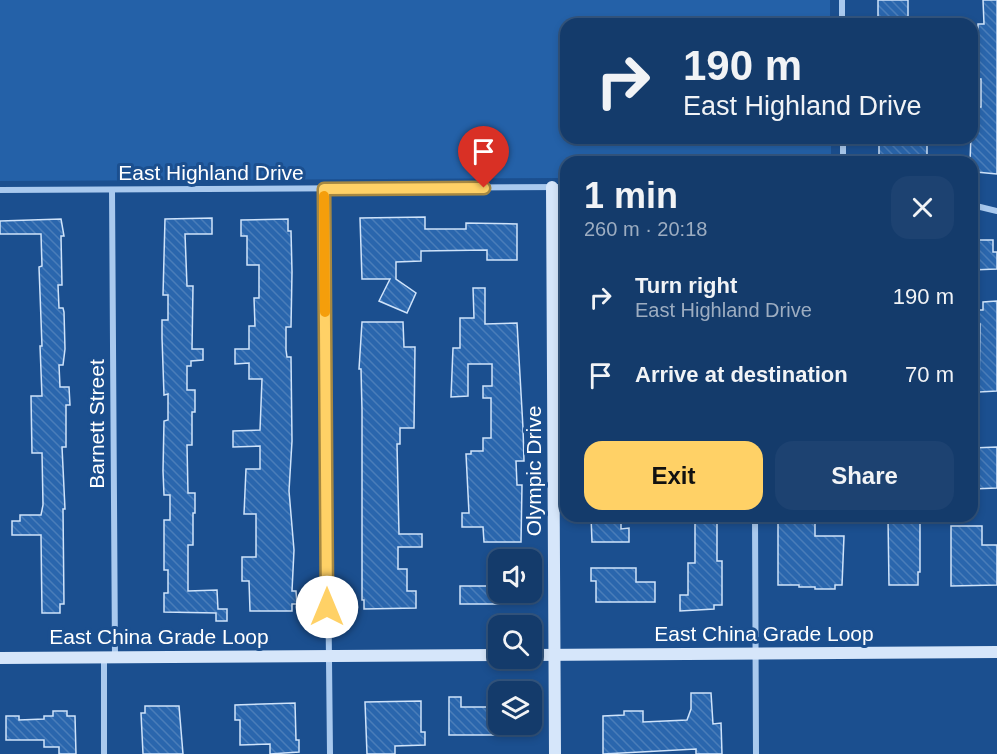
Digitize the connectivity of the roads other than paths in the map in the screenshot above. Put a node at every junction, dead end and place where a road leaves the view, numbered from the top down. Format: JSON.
{"nodes":[{"id":1,"x":842,"y":0,"type":"edge"},
{"id":2,"x":842,"y":18,"type":"edge"},
{"id":3,"x":552,"y":187,"type":"junction"},
{"id":4,"x":560,"y":187,"type":"edge"},
{"id":5,"x":324,"y":189,"type":"junction"},
{"id":6,"x":0,"y":190,"type":"edge"},
{"id":7,"x":112,"y":190,"type":"junction"},
{"id":8,"x":978,"y":206,"type":"edge"},
{"id":9,"x":997,"y":211,"type":"edge"},
{"id":10,"x":755,"y":522,"type":"edge"},
{"id":11,"x":997,"y":652,"type":"edge"},
{"id":12,"x":756,"y":653,"type":"junction"},
{"id":13,"x":488,"y":655,"type":"edge"},
{"id":14,"x":542,"y":655,"type":"edge"},
{"id":15,"x":555,"y":655,"type":"junction"},
{"id":16,"x":330,"y":656,"type":"junction"},
{"id":17,"x":110,"y":657,"type":"junction"},
{"id":18,"x":0,"y":658,"type":"edge"},
{"id":19,"x":104,"y":754,"type":"edge"},
{"id":20,"x":330,"y":754,"type":"edge"},
{"id":21,"x":555,"y":754,"type":"edge"},
{"id":22,"x":756,"y":754,"type":"edge"}],
"edges":[{"from":1,"to":2,"type":"street"},
{"from":3,"to":4,"type":"street","name":"East Highland Drive"},
{"from":3,"to":5,"type":"street","name":"East Highland Drive"},
{"from":3,"to":15,"type":"main road","name":"Olympic Drive"},
{"from":5,"to":7,"type":"street","name":"East Highland Drive"},
{"from":5,"to":16,"type":"street"},
{"from":6,"to":7,"type":"street","name":"East Highland Drive"},
{"from":7,"to":17,"type":"street","name":"Barnett Street"},
{"from":8,"to":9,"type":"street"},
{"from":10,"to":12,"type":"street"},
{"from":11,"to":12,"type":"main road","name":"East China Grade Loop"},
{"from":12,"to":15,"type":"main road","name":"East China Grade Loop"},
{"from":12,"to":22,"type":"street"},
{"from":13,"to":16,"type":"main road","name":"East China Grade Loop"},
{"from":14,"to":15,"type":"main road","name":"East China Grade Loop"},
{"from":15,"to":21,"type":"main road","name":"Olympic Drive"},
{"from":16,"to":17,"type":"main road","name":"East China Grade Loop"},
{"from":16,"to":20,"type":"street"},
{"from":17,"to":18,"type":"main road","name":"East China Grade Loop"},
{"from":17,"to":19,"type":"street","name":"Barnett Street"}]}
